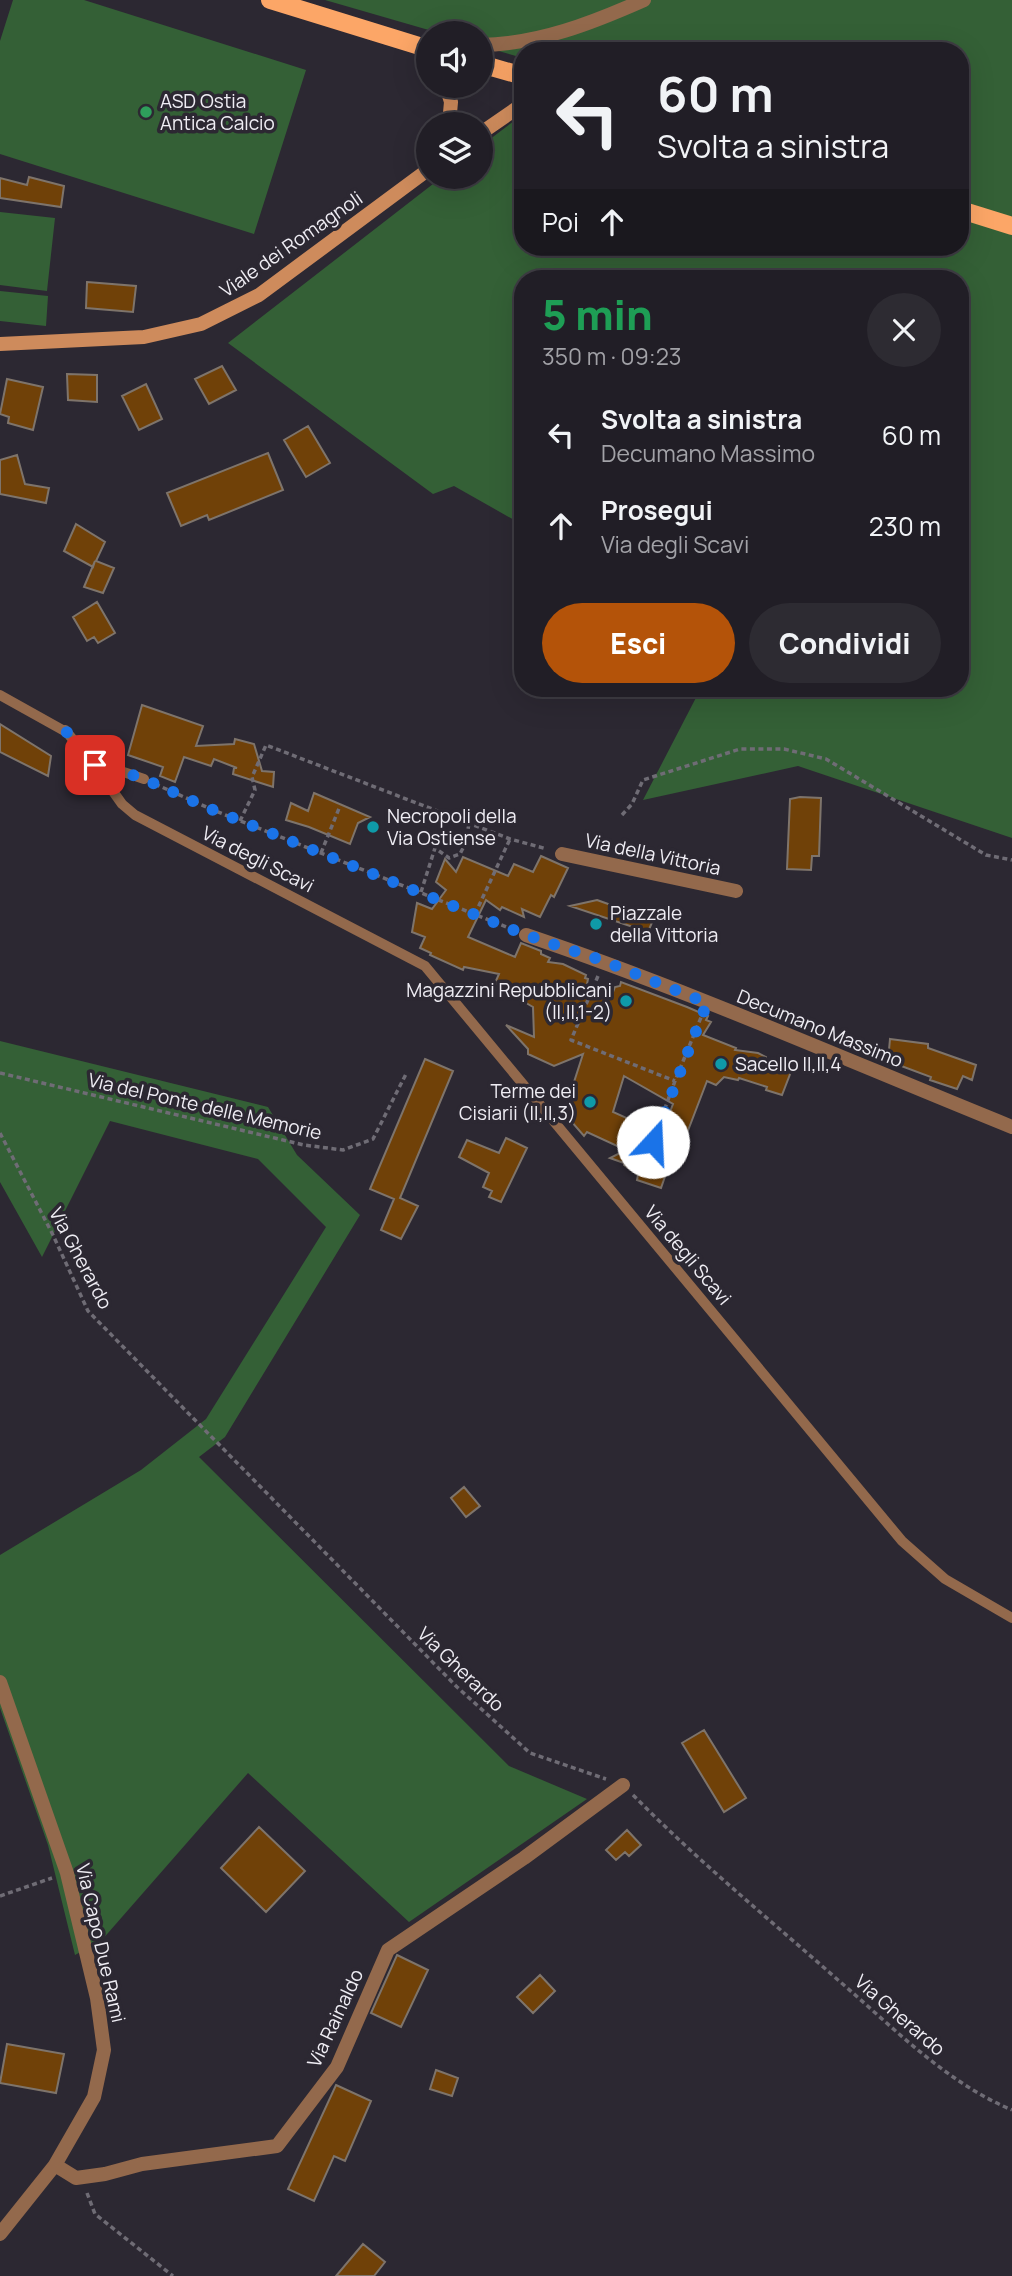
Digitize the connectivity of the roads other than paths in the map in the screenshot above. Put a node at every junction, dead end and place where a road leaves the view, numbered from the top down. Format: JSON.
{"nodes":[{"id":1,"x":270,"y":0,"type":"edge"},
{"id":2,"x":644,"y":0,"type":"edge"},
{"id":3,"x":514,"y":42,"type":"edge"},
{"id":4,"x":516,"y":42,"type":"edge"},
{"id":5,"x":493,"y":45,"type":"edge"},
{"id":6,"x":416,"y":46,"type":"edge"},
{"id":7,"x":493,"y":67,"type":"edge"},
{"id":8,"x":514,"y":73,"type":"edge"},
{"id":9,"x":514,"y":110,"type":"edge"},
{"id":10,"x":493,"y":125,"type":"edge"},
{"id":11,"x":416,"y":179,"type":"edge"},
{"id":12,"x":969,"y":213,"type":"edge"},
{"id":13,"x":1012,"y":226,"type":"edge"},
{"id":14,"x":0,"y":344,"type":"edge"},
{"id":15,"x":0,"y":695,"type":"edge"},
{"id":16,"x":65,"y":730,"type":"junction"},
{"id":17,"x":144,"y":779,"type":"road end"},
{"id":18,"x":562,"y":854,"type":"road end"},
{"id":19,"x":736,"y":891,"type":"dead end"},
{"id":20,"x":526,"y":935,"type":"road end"},
{"id":21,"x":1012,"y":1127,"type":"edge"},
{"id":22,"x":1012,"y":1618,"type":"edge"},
{"id":23,"x":0,"y":1682,"type":"edge"},
{"id":24,"x":623,"y":1786,"type":"road end"},
{"id":25,"x":55,"y":2165,"type":"junction"},
{"id":26,"x":0,"y":2234,"type":"edge"}],
"edges":[{"from":1,"to":6,"type":"main road"},
{"from":2,"to":4,"type":"street"},
{"from":3,"to":5,"type":"street"},
{"from":7,"to":8,"type":"main road"},
{"from":9,"to":10,"type":"main road"},
{"from":11,"to":14,"type":"main road","name":"Viale dei Romagnoli"},
{"from":12,"to":13,"type":"main road"},
{"from":15,"to":16,"type":"lane","name":"Via degli Scavi"},
{"from":16,"to":17,"type":"lane","name":"Via degli Scavi"},
{"from":16,"to":22,"type":"lane","name":"Via degli Scavi"},
{"from":18,"to":19,"type":"street","name":"Via della Vittoria"},
{"from":20,"to":21,"type":"street","name":"Decumano Massimo"},
{"from":23,"to":25,"type":"street","name":"Via Capo Due Rami"},
{"from":24,"to":25,"type":"street","name":"Via Rainaldo"},
{"from":25,"to":26,"type":"street","name":"Via Capo Due Rami"}]}
